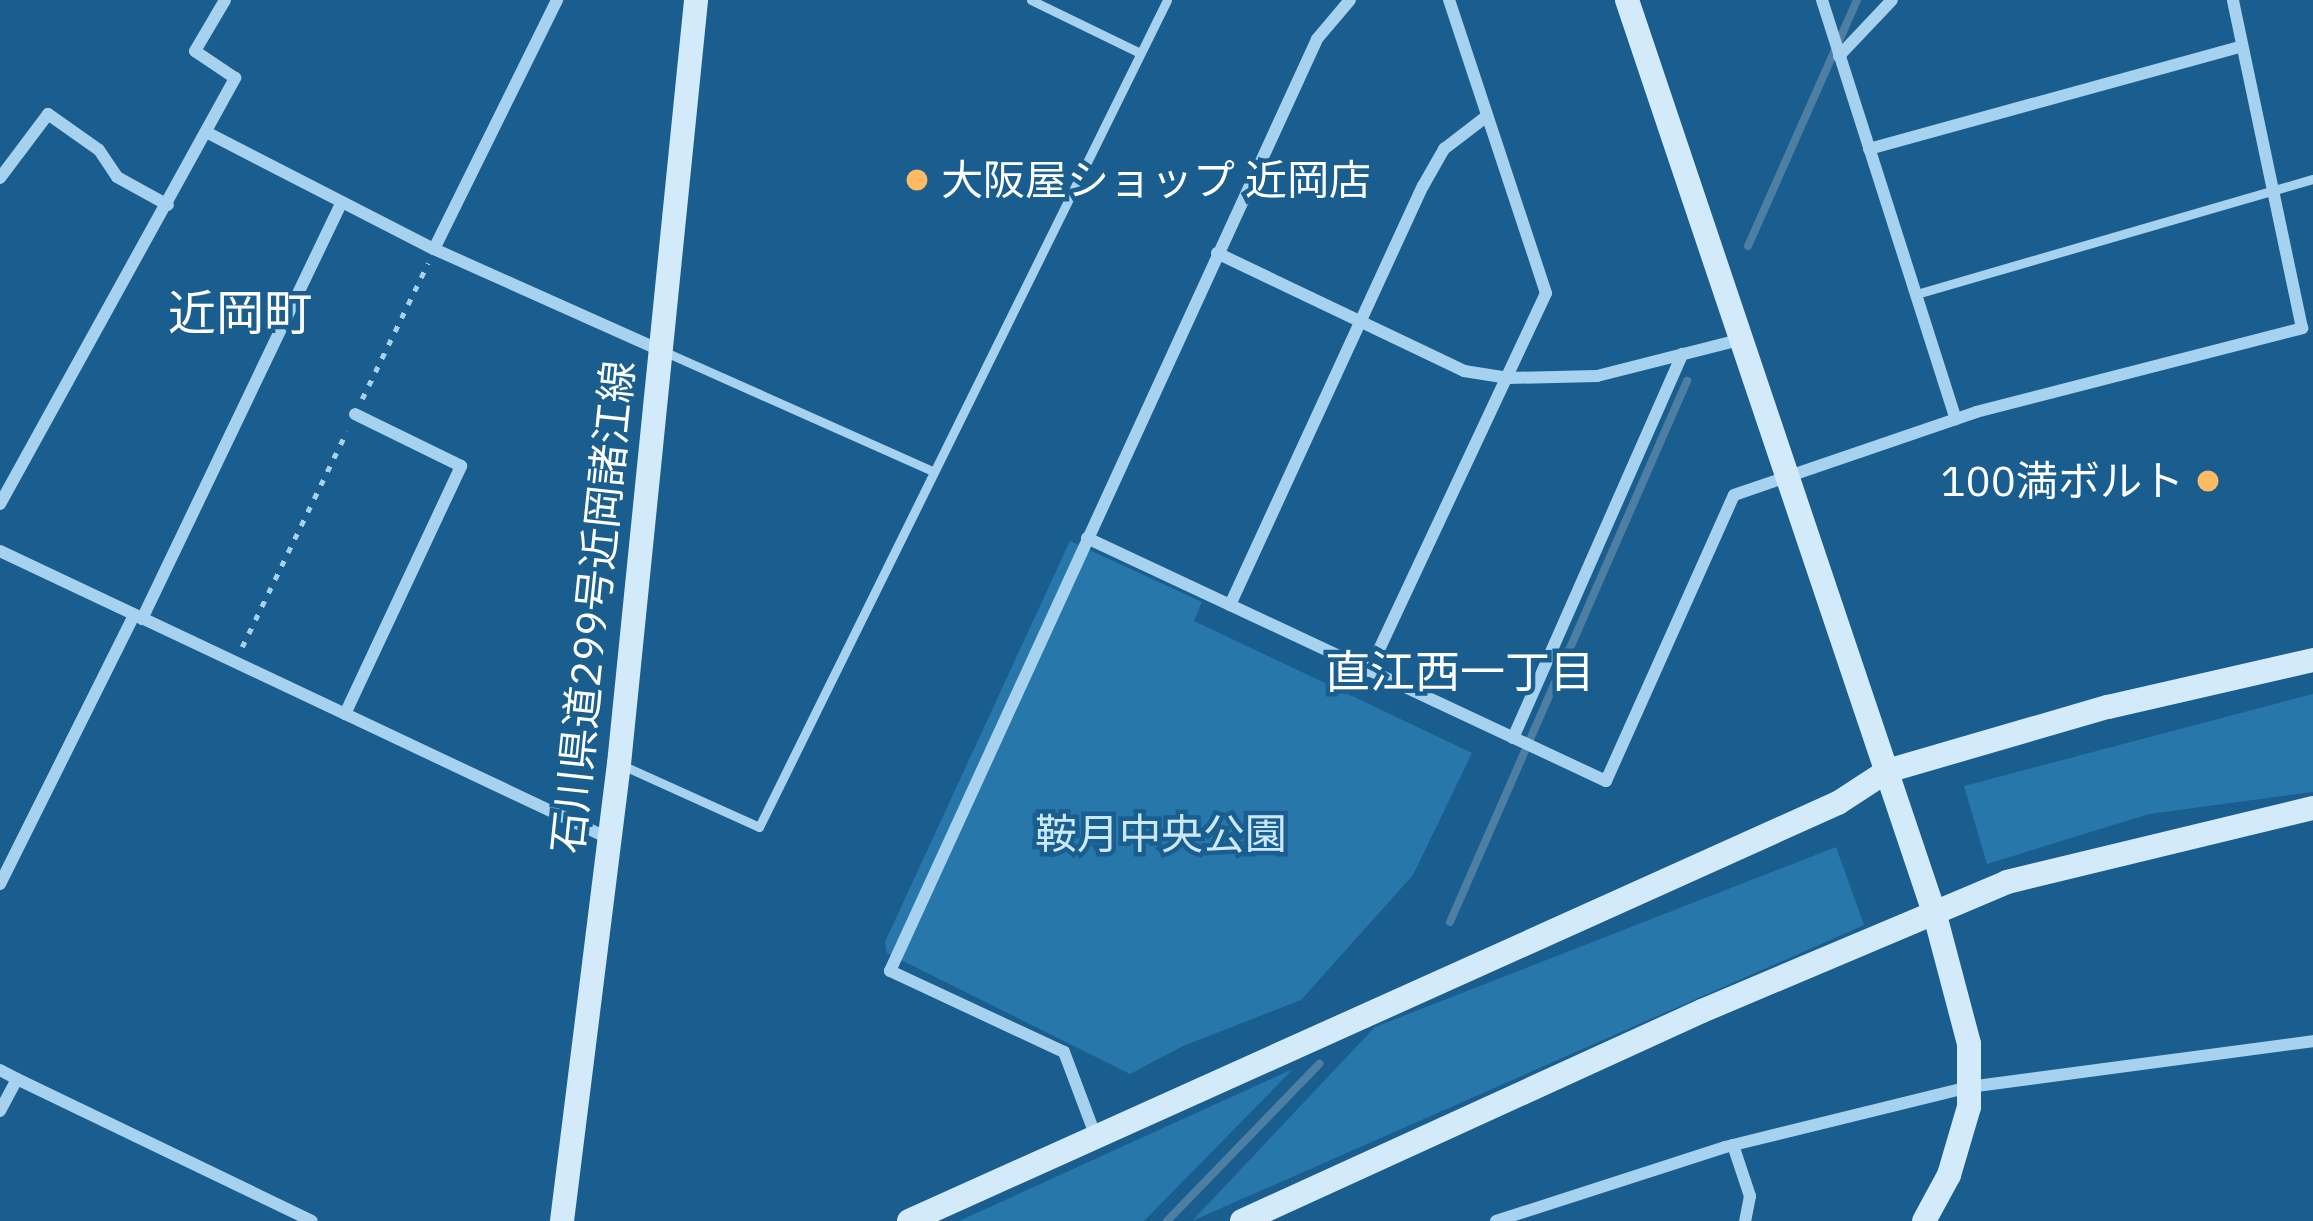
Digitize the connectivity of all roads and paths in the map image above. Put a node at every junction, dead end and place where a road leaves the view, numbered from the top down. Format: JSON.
{"nodes":[{"id":1,"x":225,"y":0,"type":"edge"},
{"id":2,"x":557,"y":0,"type":"edge"},
{"id":3,"x":696,"y":0,"type":"edge"},
{"id":4,"x":1031,"y":0,"type":"edge"},
{"id":5,"x":1167,"y":0,"type":"edge"},
{"id":6,"x":1350,"y":0,"type":"edge"},
{"id":7,"x":1449,"y":0,"type":"edge"},
{"id":8,"x":1628,"y":0,"type":"edge"},
{"id":9,"x":1822,"y":0,"type":"edge"},
{"id":10,"x":1892,"y":0,"type":"edge"},
{"id":11,"x":2233,"y":0,"type":"edge"},
{"id":12,"x":2242,"y":46,"type":"junction"},
{"id":13,"x":1140,"y":53,"type":"junction"},
{"id":14,"x":1841,"y":61,"type":"junction"},
{"id":15,"x":1487,"y":116,"type":"junction"},
{"id":16,"x":208,"y":133,"type":"junction"},
{"id":17,"x":1869,"y":149,"type":"junction"},
{"id":18,"x":0,"y":178,"type":"edge"},
{"id":19,"x":2313,"y":178,"type":"edge"},
{"id":20,"x":2271,"y":191,"type":"junction"},
{"id":21,"x":342,"y":202,"type":"junction"},
{"id":22,"x":168,"y":206,"type":"junction"},
{"id":23,"x":434,"y":249,"type":"junction"},
{"id":24,"x":1217,"y":253,"type":"junction"},
{"id":25,"x":1920,"y":293,"type":"junction"},
{"id":26,"x":1360,"y":324,"type":"junction"},
{"id":27,"x":1739,"y":340,"type":"junction"},
{"id":28,"x":660,"y":350,"type":"junction"},
{"id":29,"x":1682,"y":354,"type":"junction"},
{"id":30,"x":1504,"y":377,"type":"junction"},
{"id":31,"x":355,"y":414,"type":"junction"},
{"id":32,"x":1956,"y":419,"type":"junction"},
{"id":33,"x":932,"y":471,"type":"junction"},
{"id":34,"x":1786,"y":479,"type":"junction"},
{"id":35,"x":0,"y":504,"type":"edge"},
{"id":36,"x":1088,"y":538,"type":"junction"},
{"id":37,"x":0,"y":551,"type":"edge"},
{"id":38,"x":1230,"y":605,"type":"junction"},
{"id":39,"x":138,"y":617,"type":"junction"},
{"id":40,"x":2313,"y":660,"type":"edge"},
{"id":41,"x":238,"y":664,"type":"junction"},
{"id":42,"x":1370,"y":671,"type":"junction"},
{"id":43,"x":345,"y":715,"type":"junction"},
{"id":44,"x":1513,"y":738,"type":"junction"},
{"id":45,"x":619,"y":764,"type":"junction"},
{"id":46,"x":1887,"y":771,"type":"junction"},
{"id":47,"x":2313,"y":808,"type":"edge"},
{"id":48,"x":608,"y":838,"type":"junction"},
{"id":49,"x":0,"y":884,"type":"edge"},
{"id":50,"x":1935,"y":915,"type":"junction"},
{"id":51,"x":2313,"y":1041,"type":"edge"},
{"id":52,"x":0,"y":1070,"type":"edge"},
{"id":53,"x":16,"y":1079,"type":"junction"},
{"id":54,"x":1969,"y":1087,"type":"junction"},
{"id":55,"x":0,"y":1111,"type":"edge"},
{"id":56,"x":1097,"y":1138,"type":"junction"},
{"id":57,"x":1733,"y":1145,"type":"junction"},
{"id":58,"x":1544,"y":1205,"type":"junction"},
{"id":59,"x":312,"y":1221,"type":"edge"},
{"id":60,"x":562,"y":1221,"type":"edge"},
{"id":61,"x":909,"y":1221,"type":"edge"},
{"id":62,"x":1242,"y":1221,"type":"edge"},
{"id":63,"x":1496,"y":1221,"type":"edge"},
{"id":64,"x":1546,"y":1221,"type":"edge"},
{"id":65,"x":1744,"y":1221,"type":"edge"},
{"id":66,"x":1924,"y":1221,"type":"edge"}],
"edges":[{"from":1,"to":16,"type":"street"},
{"from":2,"to":23,"type":"street"},
{"from":3,"to":28,"type":"street","name":"石川県道299号近岡諸江線"},
{"from":4,"to":13,"type":"lane"},
{"from":5,"to":13,"type":"lane"},
{"from":6,"to":24,"type":"street"},
{"from":7,"to":15,"type":"street"},
{"from":8,"to":27,"type":"street"},
{"from":9,"to":14,"type":"street"},
{"from":10,"to":14,"type":"street"},
{"from":11,"to":12,"type":"street"},
{"from":12,"to":17,"type":"street"},
{"from":12,"to":20,"type":"street"},
{"from":13,"to":33,"type":"lane"},
{"from":14,"to":17,"type":"street"},
{"from":15,"to":26,"type":"street"},
{"from":15,"to":30,"type":"street"},
{"from":16,"to":21,"type":"street"},
{"from":16,"to":22,"type":"street"},
{"from":17,"to":25,"type":"street"},
{"from":18,"to":22,"type":"street"},
{"from":19,"to":20,"type":"lane"},
{"from":20,"to":25,"type":"lane"},
{"from":20,"to":32,"type":"street"},
{"from":21,"to":23,"type":"street"},
{"from":21,"to":39,"type":"street"},
{"from":22,"to":35,"type":"street"},
{"from":23,"to":28,"type":"street"},
{"from":23,"to":31,"type":"path"},
{"from":24,"to":26,"type":"street"},
{"from":24,"to":36,"type":"street"},
{"from":25,"to":32,"type":"street"},
{"from":26,"to":30,"type":"street"},
{"from":26,"to":38,"type":"street"},
{"from":27,"to":29,"type":"street"},
{"from":27,"to":34,"type":"street"},
{"from":28,"to":33,"type":"lane"},
{"from":28,"to":45,"type":"street","name":"石川県道299号近岡諸江線"},
{"from":29,"to":30,"type":"street"},
{"from":29,"to":44,"type":"street"},
{"from":30,"to":42,"type":"street"},
{"from":31,"to":41,"type":"path"},
{"from":31,"to":43,"type":"street"},
{"from":32,"to":34,"type":"street"},
{"from":33,"to":45,"type":"lane"},
{"from":34,"to":44,"type":"street"},
{"from":34,"to":46,"type":"street"},
{"from":36,"to":38,"type":"street"},
{"from":36,"to":56,"type":"street"},
{"from":37,"to":39,"type":"street"},
{"from":38,"to":42,"type":"street"},
{"from":39,"to":41,"type":"street"},
{"from":39,"to":49,"type":"street"},
{"from":40,"to":46,"type":"street"},
{"from":41,"to":43,"type":"street"},
{"from":42,"to":44,"type":"street"},
{"from":43,"to":48,"type":"street"},
{"from":45,"to":48,"type":"street","name":"石川県道299号近岡諸江線"},
{"from":46,"to":50,"type":"street"},
{"from":46,"to":56,"type":"street"},
{"from":47,"to":50,"type":"street"},
{"from":48,"to":60,"type":"street","name":"石川県道299号近岡諸江線"},
{"from":50,"to":54,"type":"street"},
{"from":50,"to":62,"type":"street"},
{"from":51,"to":54,"type":"street"},
{"from":52,"to":53,"type":"street"},
{"from":53,"to":55,"type":"street"},
{"from":53,"to":59,"type":"street"},
{"from":54,"to":57,"type":"street"},
{"from":54,"to":66,"type":"street"},
{"from":56,"to":61,"type":"street"},
{"from":57,"to":58,"type":"street"},
{"from":57,"to":65,"type":"street"},
{"from":58,"to":63,"type":"street"},
{"from":58,"to":64,"type":"street"}]}
